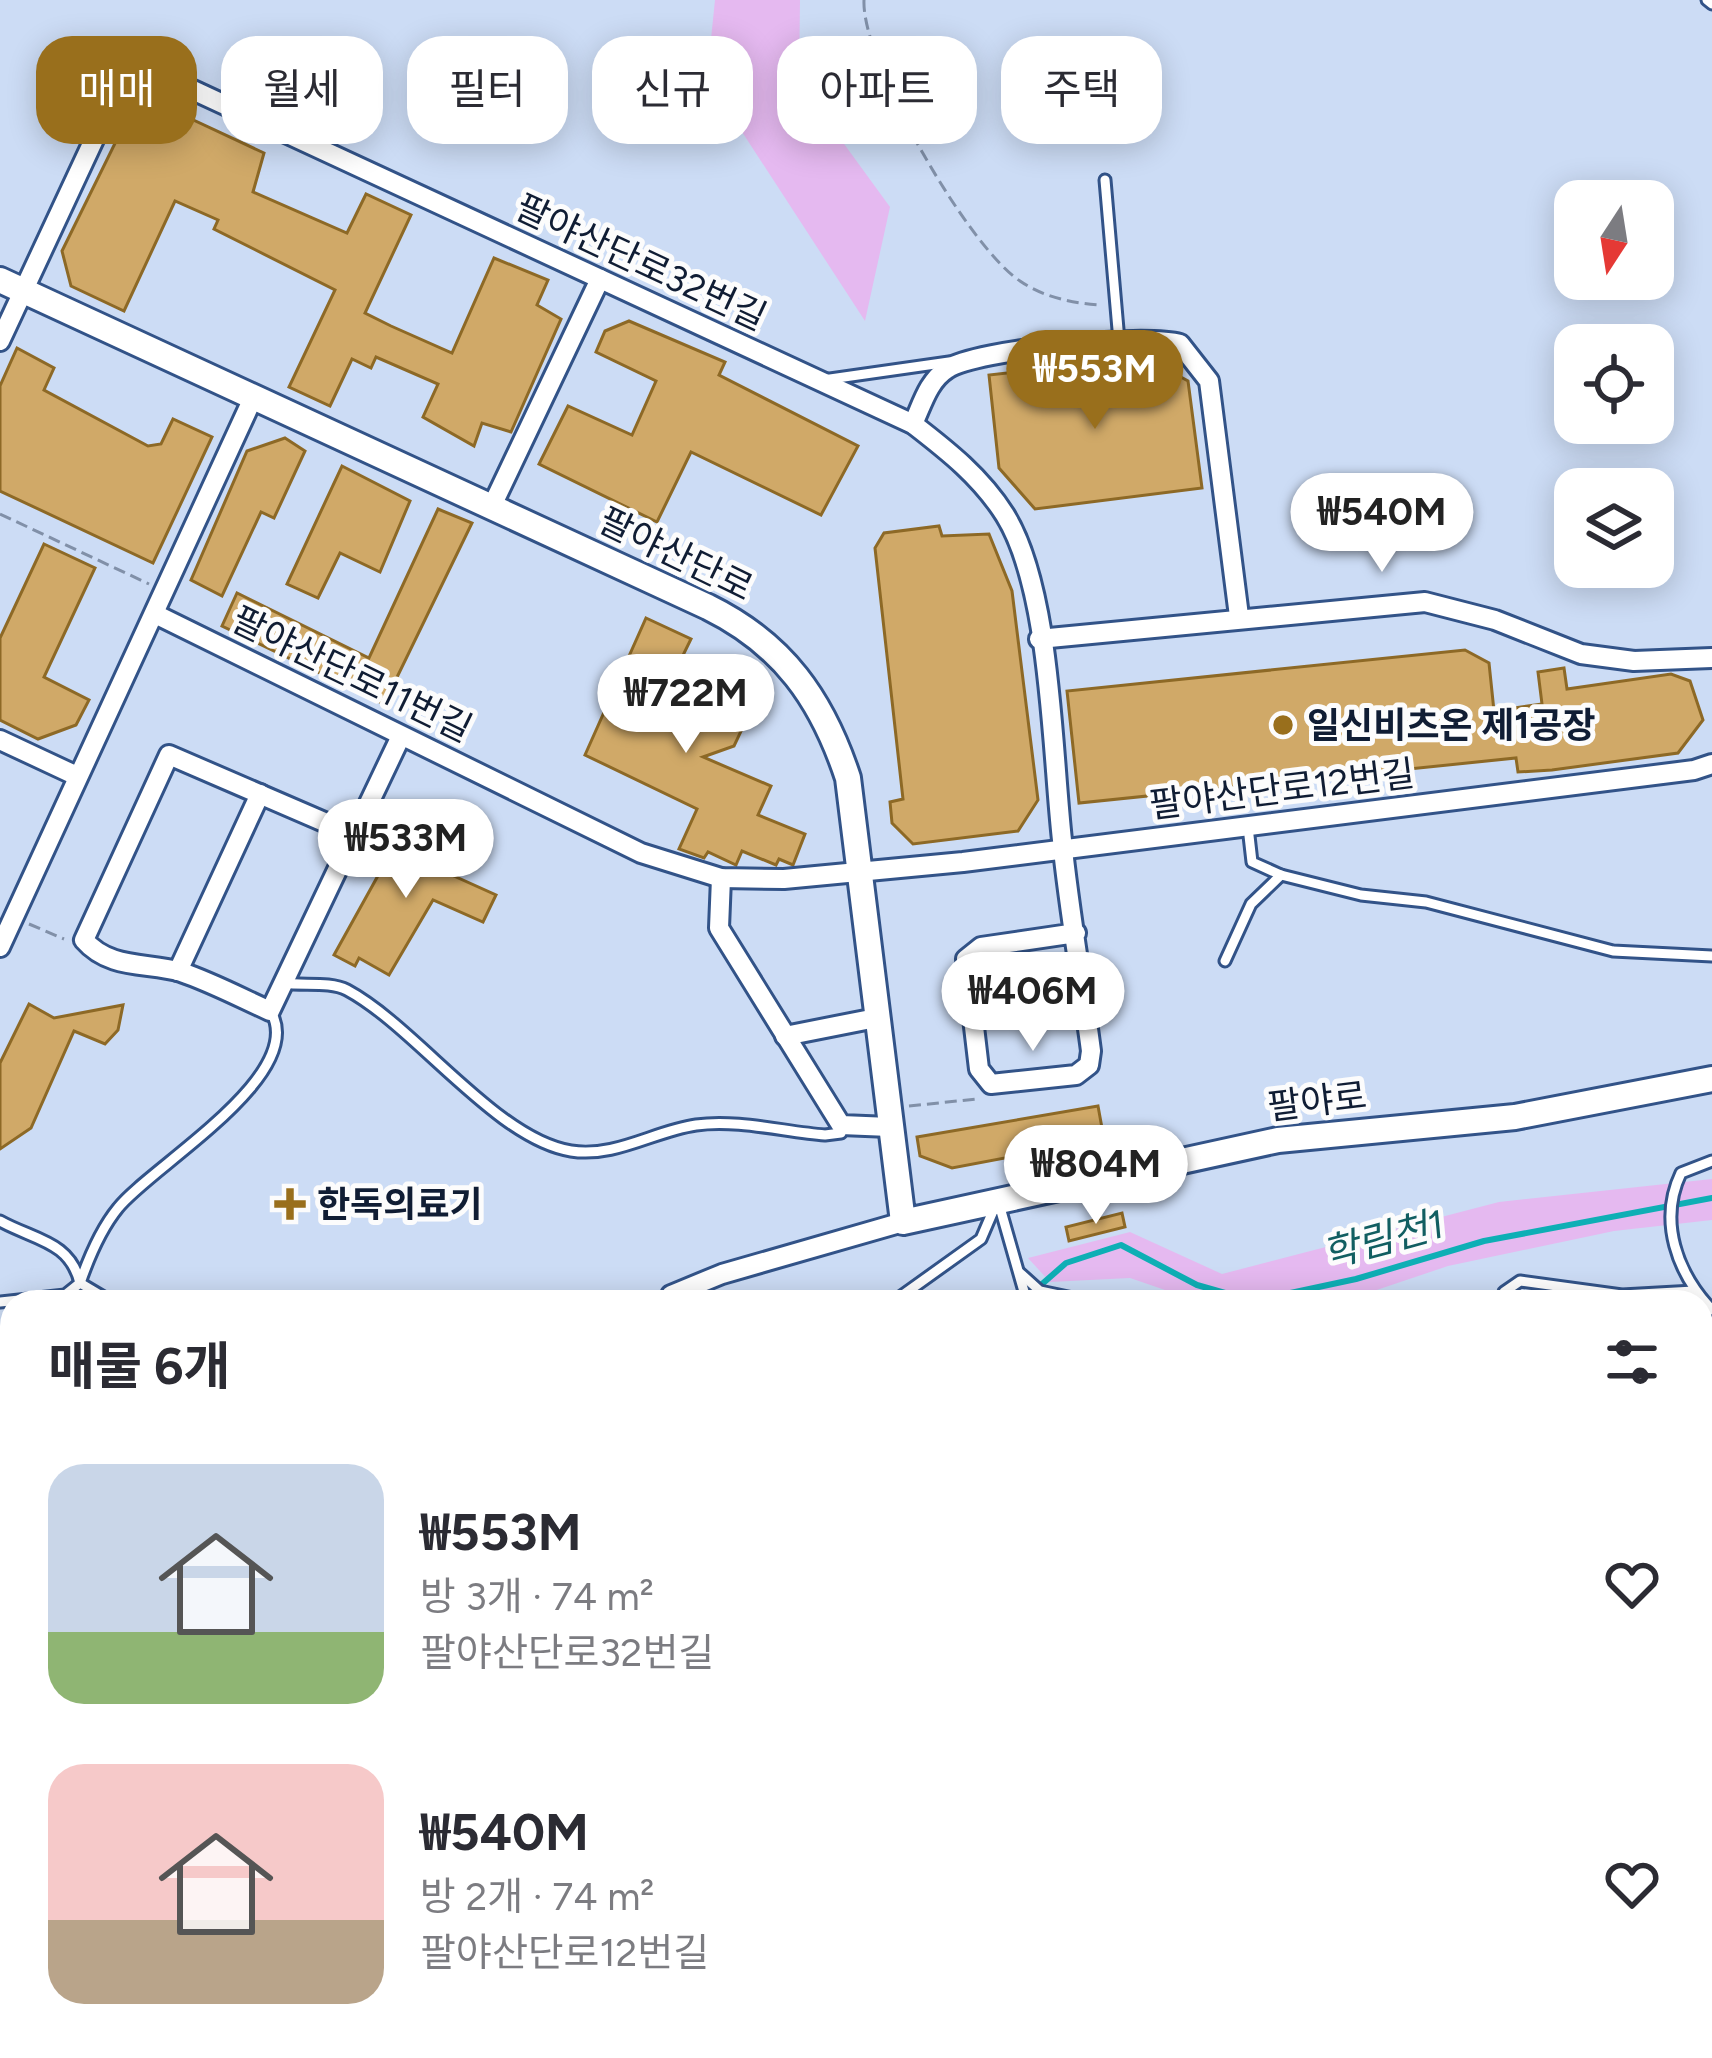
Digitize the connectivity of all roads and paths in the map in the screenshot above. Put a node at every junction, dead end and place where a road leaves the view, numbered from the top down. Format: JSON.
{"nodes":[{"id":1,"x":864,"y":0,"type":"edge"},
{"id":2,"x":1105,"y":180,"type":"dead end"},
{"id":3,"x":600,"y":279,"type":"junction"},
{"id":4,"x":0,"y":280,"type":"edge"},
{"id":5,"x":25,"y":290,"type":"junction"},
{"id":6,"x":1116,"y":307,"type":"junction"},
{"id":7,"x":0,"y":341,"type":"edge"},
{"id":8,"x":1119,"y":341,"type":"junction"},
{"id":9,"x":972,"y":359,"type":"junction"},
{"id":10,"x":819,"y":380,"type":"junction"},
{"id":11,"x":253,"y":398,"type":"junction"},
{"id":12,"x":913,"y":424,"type":"junction"},
{"id":13,"x":492,"y":506,"type":"junction"},
{"id":14,"x":0,"y":514,"type":"edge"},
{"id":15,"x":167,"y":592,"type":"junction"},
{"id":16,"x":157,"y":615,"type":"junction"},
{"id":17,"x":1239,"y":616,"type":"junction"},
{"id":18,"x":1040,"y":639,"type":"junction"},
{"id":19,"x":1712,"y":658,"type":"edge"},
{"id":20,"x":401,"y":736,"type":"junction"},
{"id":21,"x":0,"y":740,"type":"edge"},
{"id":22,"x":1712,"y":764,"type":"edge"},
{"id":23,"x":77,"y":776,"type":"junction"},
{"id":24,"x":260,"y":794,"type":"junction"},
{"id":25,"x":1248,"y":827,"type":"junction"},
{"id":26,"x":352,"y":834,"type":"junction"},
{"id":27,"x":1063,"y":849,"type":"junction"},
{"id":28,"x":859,"y":871,"type":"junction"},
{"id":29,"x":1281,"y":875,"type":"junction"},
{"id":30,"x":721,"y":878,"type":"junction"},
{"id":31,"x":14,"y":917,"type":"junction"},
{"id":32,"x":1076,"y":933,"type":"junction"},
{"id":33,"x":84,"y":940,"type":"junction"},
{"id":34,"x":0,"y":947,"type":"edge"},
{"id":35,"x":1712,"y":956,"type":"edge"},
{"id":36,"x":1225,"y":961,"type":"dead end"},
{"id":37,"x":178,"y":971,"type":"junction"},
{"id":38,"x":284,"y":983,"type":"junction"},
{"id":39,"x":270,"y":1011,"type":"junction"},
{"id":40,"x":876,"y":1018,"type":"junction"},
{"id":41,"x":785,"y":1036,"type":"junction"},
{"id":42,"x":1712,"y":1079,"type":"edge"},
{"id":43,"x":1011,"y":1085,"type":"junction"},
{"id":44,"x":889,"y":1117,"type":"junction"},
{"id":45,"x":841,"y":1125,"type":"junction"},
{"id":46,"x":1712,"y":1161,"type":"edge"},
{"id":47,"x":998,"y":1199,"type":"junction"},
{"id":48,"x":0,"y":1222,"type":"edge"},
{"id":49,"x":903,"y":1222,"type":"junction"},
{"id":50,"x":1016,"y":1269,"type":"junction"},
{"id":51,"x":80,"y":1283,"type":"junction"},
{"id":52,"x":71,"y":1290,"type":"edge"},
{"id":53,"x":92,"y":1290,"type":"edge"},
{"id":54,"x":687,"y":1290,"type":"edge"},
{"id":55,"x":909,"y":1290,"type":"edge"},
{"id":56,"x":1023,"y":1290,"type":"edge"},
{"id":57,"x":1039,"y":1290,"type":"edge"},
{"id":58,"x":1507,"y":1290,"type":"edge"},
{"id":59,"x":1586,"y":1290,"type":"edge"},
{"id":60,"x":1694,"y":1290,"type":"edge"}],
"edges":[{"from":1,"to":6,"type":"path"},
{"from":2,"to":6,"type":"lane"},
{"from":3,"to":5,"type":"street","name":"팔야산단로32번길"},
{"from":3,"to":10,"type":"street","name":"팔야산단로32번길"},
{"from":3,"to":13,"type":"street"},
{"from":4,"to":5,"type":"street","name":"팔야산단로"},
{"from":5,"to":7,"type":"street","name":"팔야산단로32번길"},
{"from":5,"to":11,"type":"street","name":"팔야산단로"},
{"from":6,"to":8,"type":"lane"},
{"from":8,"to":9,"type":"street"},
{"from":8,"to":17,"type":"street"},
{"from":9,"to":10,"type":"lane"},
{"from":9,"to":12,"type":"street"},
{"from":10,"to":12,"type":"street","name":"팔야산단로32번길"},
{"from":11,"to":13,"type":"street","name":"팔야산단로"},
{"from":11,"to":15,"type":"street"},
{"from":12,"to":18,"type":"street","name":"팔야산단로32번길"},
{"from":13,"to":28,"type":"street","name":"팔야산단로"},
{"from":14,"to":15,"type":"path"},
{"from":15,"to":16,"type":"street"},
{"from":16,"to":20,"type":"street","name":"팔야산단로11번길"},
{"from":16,"to":23,"type":"street"},
{"from":17,"to":18,"type":"street"},
{"from":17,"to":19,"type":"street"},
{"from":18,"to":27,"type":"street","name":"팔야산단로32번길"},
{"from":20,"to":26,"type":"street"},
{"from":20,"to":30,"type":"street","name":"팔야산단로11번길"},
{"from":21,"to":23,"type":"street"},
{"from":22,"to":25,"type":"street","name":"팔야산단로12번길"},
{"from":23,"to":31,"type":"street"},
{"from":24,"to":26,"type":"street"},
{"from":24,"to":33,"type":"street"},
{"from":24,"to":37,"type":"street"},
{"from":25,"to":27,"type":"street","name":"팔야산단로12번길"},
{"from":25,"to":29,"type":"lane"},
{"from":26,"to":38,"type":"street"},
{"from":27,"to":28,"type":"street","name":"팔야산단로12번길"},
{"from":27,"to":32,"type":"street","name":"팔야산단로32번길"},
{"from":28,"to":30,"type":"street","name":"팔야산단로11번길"},
{"from":28,"to":40,"type":"street","name":"팔야산단로"},
{"from":29,"to":35,"type":"lane"},
{"from":29,"to":36,"type":"lane"},
{"from":30,"to":41,"type":"street"},
{"from":31,"to":33,"type":"path"},
{"from":31,"to":34,"type":"street"},
{"from":32,"to":43,"type":"street","name":"팔야산단로32번길"},
{"from":32,"to":43,"type":"street"},
{"from":33,"to":37,"type":"street"},
{"from":37,"to":39,"type":"street"},
{"from":38,"to":39,"type":"street"},
{"from":38,"to":45,"type":"lane"},
{"from":39,"to":51,"type":"lane"},
{"from":40,"to":41,"type":"street"},
{"from":40,"to":44,"type":"street","name":"팔야산단로"},
{"from":41,"to":45,"type":"street"},
{"from":42,"to":47,"type":"street","name":"팔야로"},
{"from":43,"to":44,"type":"path"},
{"from":44,"to":45,"type":"street"},
{"from":44,"to":49,"type":"street","name":"팔야산단로"},
{"from":46,"to":60,"type":"lane"},
{"from":47,"to":49,"type":"street","name":"팔야로"},
{"from":47,"to":50,"type":"lane"},
{"from":47,"to":55,"type":"lane"},
{"from":48,"to":51,"type":"lane"},
{"from":49,"to":54,"type":"street","name":"팔야로"},
{"from":50,"to":56,"type":"lane"},
{"from":50,"to":57,"type":"lane"},
{"from":51,"to":52,"type":"lane"},
{"from":51,"to":53,"type":"lane"},
{"from":58,"to":59,"type":"lane"}]}
